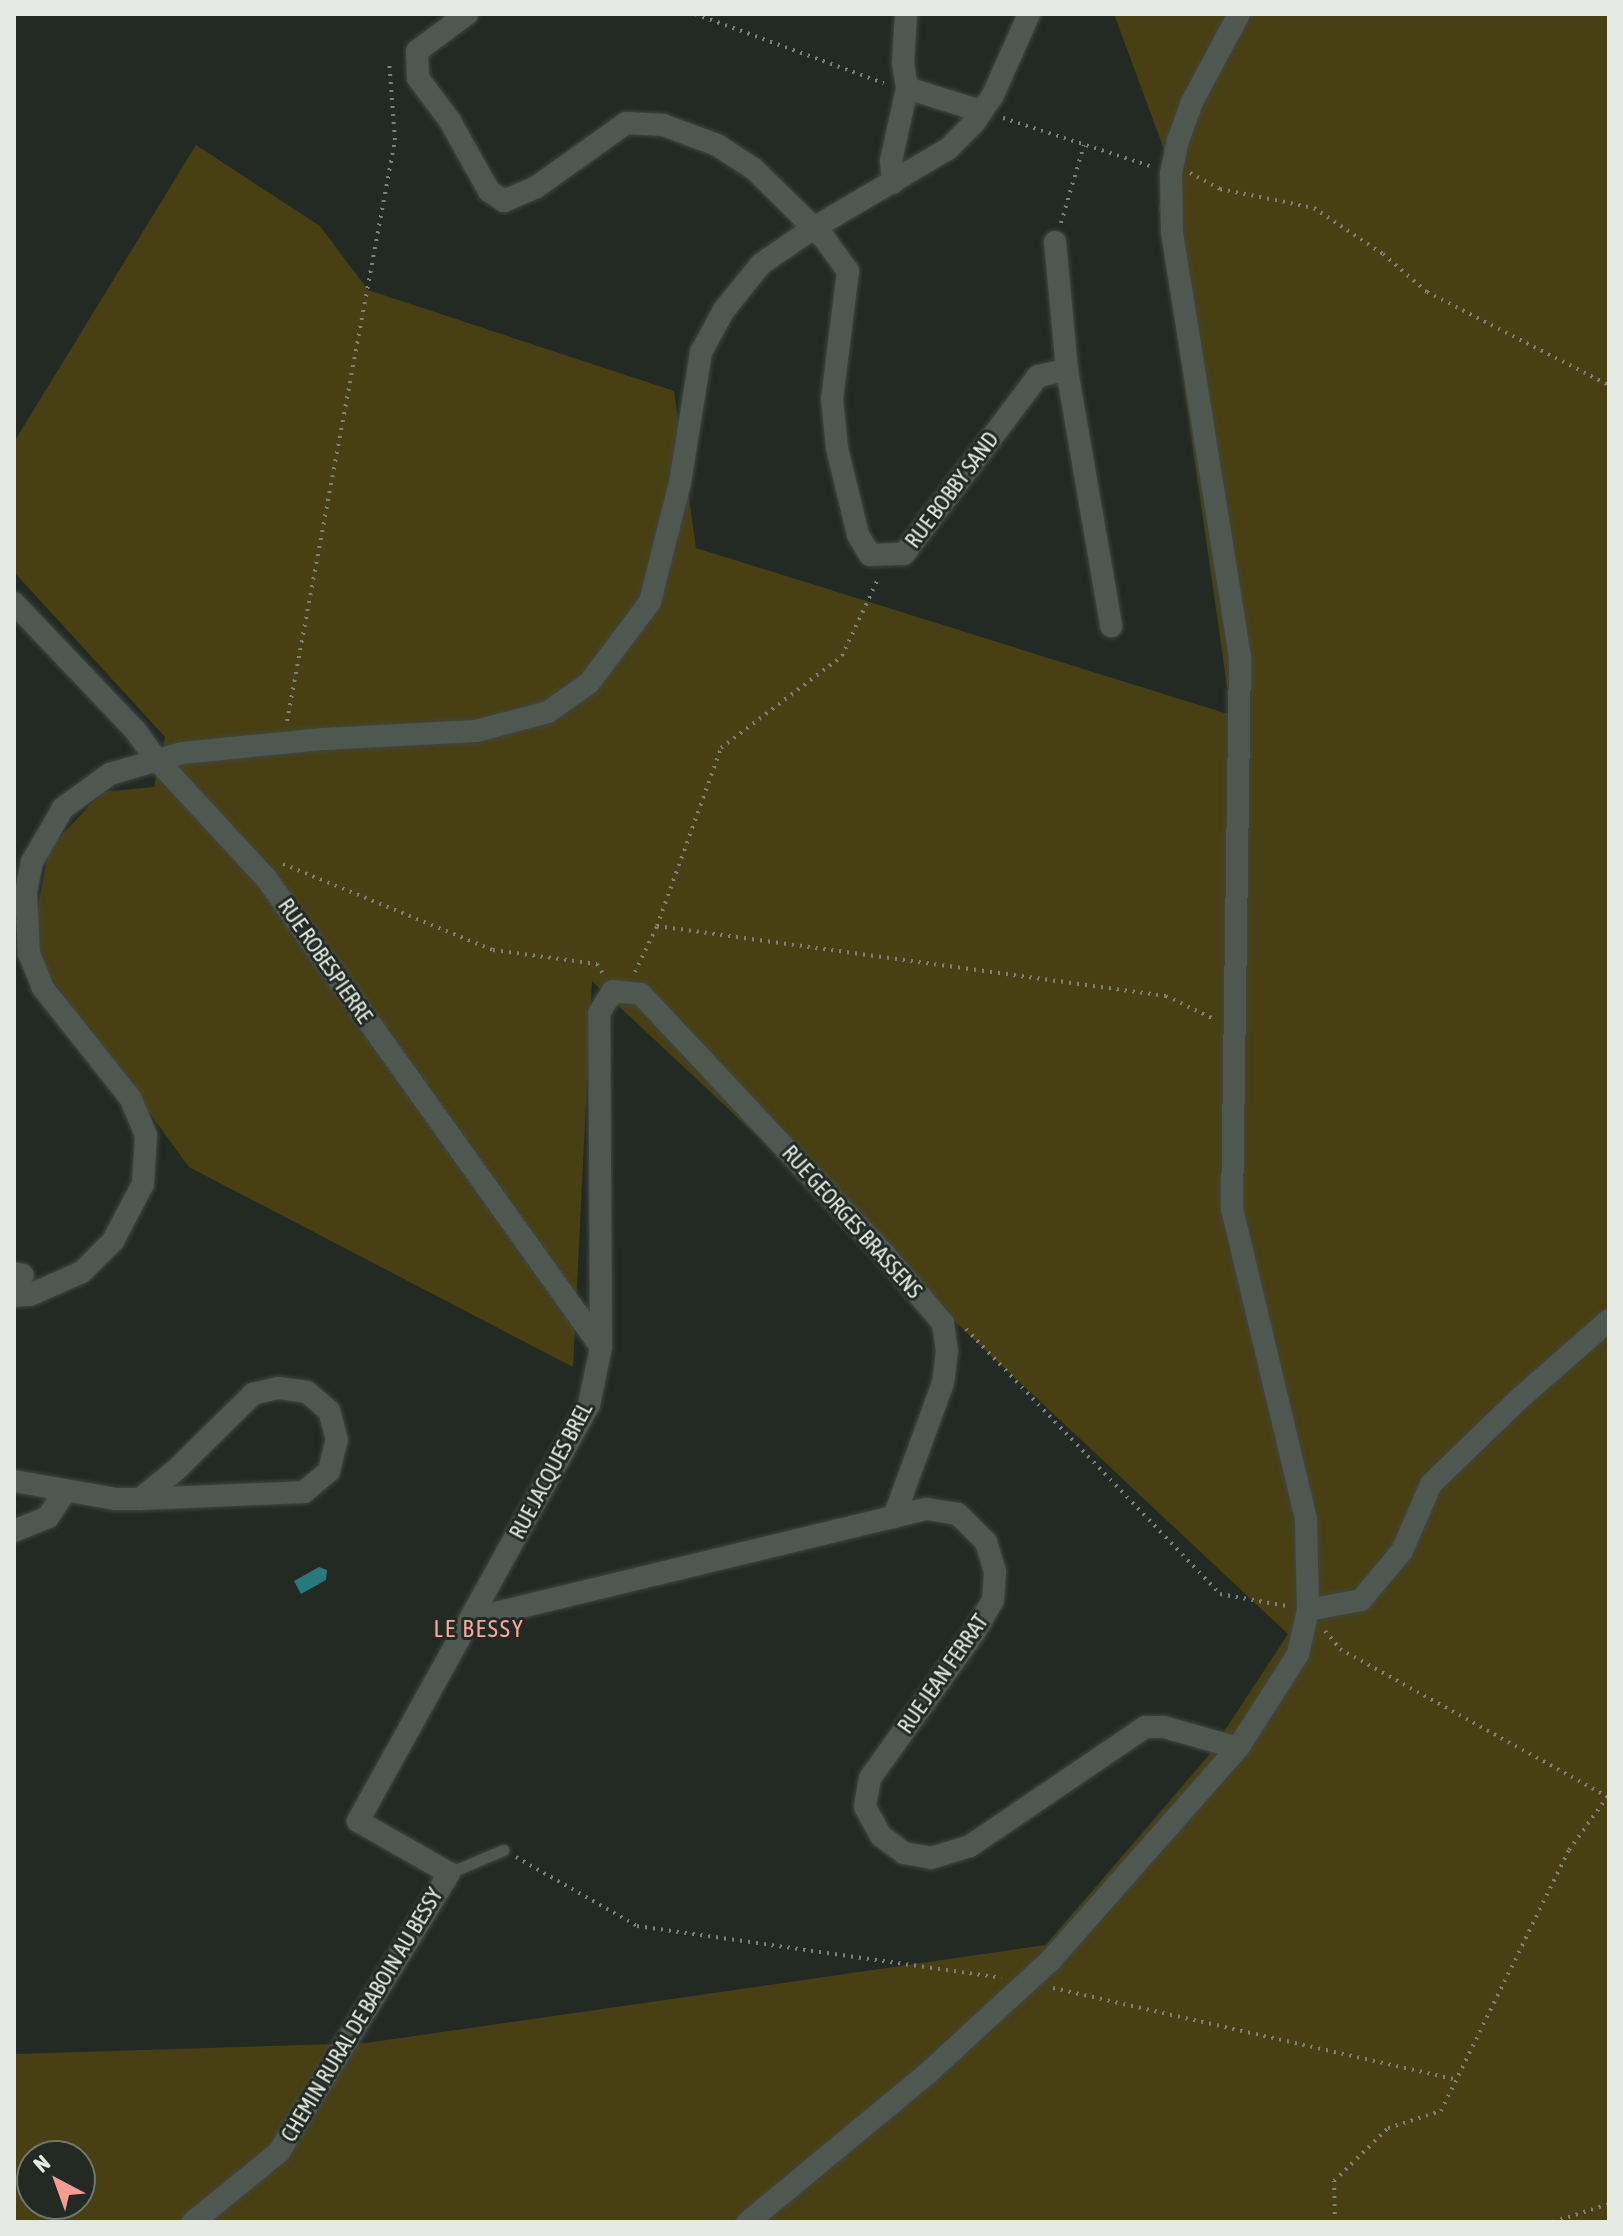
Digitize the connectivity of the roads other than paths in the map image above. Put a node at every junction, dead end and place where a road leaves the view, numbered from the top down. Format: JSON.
{"nodes":[{"id":1,"x":467,"y":14,"type":"edge"},
{"id":2,"x":906,"y":14,"type":"edge"},
{"id":3,"x":1029,"y":14,"type":"edge"},
{"id":4,"x":1239,"y":14,"type":"edge"},
{"id":5,"x":907,"y":88,"type":"junction"},
{"id":6,"x":981,"y":111,"type":"junction"},
{"id":7,"x":893,"y":183,"type":"junction"},
{"id":8,"x":812,"y":229,"type":"junction"},
{"id":9,"x":1055,"y":242,"type":"road end"},
{"id":10,"x":1067,"y":370,"type":"junction"},
{"id":11,"x":14,"y":603,"type":"edge"},
{"id":12,"x":1111,"y":626,"type":"dead end"},
{"id":13,"x":157,"y":760,"type":"junction"},
{"id":14,"x":613,"y":991,"type":"joint"},
{"id":15,"x":14,"y":1296,"type":"edge"},
{"id":16,"x":1609,"y":1320,"type":"edge"},
{"id":17,"x":601,"y":1347,"type":"junction"},
{"id":18,"x":14,"y":1481,"type":"edge"},
{"id":19,"x":66,"y":1490,"type":"junction"},
{"id":20,"x":140,"y":1499,"type":"junction"},
{"id":21,"x":894,"y":1517,"type":"junction"},
{"id":22,"x":14,"y":1531,"type":"edge"},
{"id":23,"x":1308,"y":1610,"type":"junction"},
{"id":24,"x":471,"y":1619,"type":"junction"},
{"id":25,"x":1238,"y":1748,"type":"junction"},
{"id":26,"x":358,"y":1821,"type":"joint"},
{"id":27,"x":503,"y":1850,"type":"road end"},
{"id":28,"x":449,"y":1873,"type":"junction"},
{"id":29,"x":193,"y":2222,"type":"edge"},
{"id":30,"x":748,"y":2222,"type":"edge"}],
"edges":[{"from":1,"to":8,"type":"street"},
{"from":2,"to":5,"type":"street"},
{"from":3,"to":6,"type":"street"},
{"from":4,"to":23,"type":"street"},
{"from":5,"to":6,"type":"street"},
{"from":5,"to":7,"type":"street"},
{"from":6,"to":7,"type":"street"},
{"from":7,"to":8,"type":"street"},
{"from":8,"to":10,"type":"street","name":"RUE BOBBY SAND"},
{"from":8,"to":13,"type":"street"},
{"from":9,"to":10,"type":"street"},
{"from":10,"to":12,"type":"street"},
{"from":11,"to":13,"type":"street","name":"RUE ROBESPIERRE"},
{"from":13,"to":15,"type":"street"},
{"from":13,"to":17,"type":"street","name":"RUE ROBESPIERRE"},
{"from":14,"to":17,"type":"street","name":"RUE JACQUES BREL"},
{"from":14,"to":21,"type":"street","name":"RUE GEORGES BRASSENS"},
{"from":16,"to":23,"type":"street"},
{"from":17,"to":24,"type":"street","name":"RUE JACQUES BREL"},
{"from":18,"to":19,"type":"street"},
{"from":19,"to":20,"type":"street"},
{"from":19,"to":22,"type":"street"},
{"from":20,"to":20,"type":"street"},
{"from":21,"to":24,"type":"street","name":"RUE JEAN FERRAT"},
{"from":21,"to":25,"type":"street","name":"RUE JEAN FERRAT"},
{"from":23,"to":25,"type":"street"},
{"from":24,"to":26,"type":"street","name":"RUE JACQUES BREL"},
{"from":25,"to":30,"type":"street"},
{"from":26,"to":28,"type":"street","name":"CHEMIN RURAL DE BABOIN AU BESSY"},
{"from":27,"to":28,"type":"lane"},
{"from":28,"to":29,"type":"street","name":"CHEMIN RURAL DE BABOIN AU BESSY"}]}
